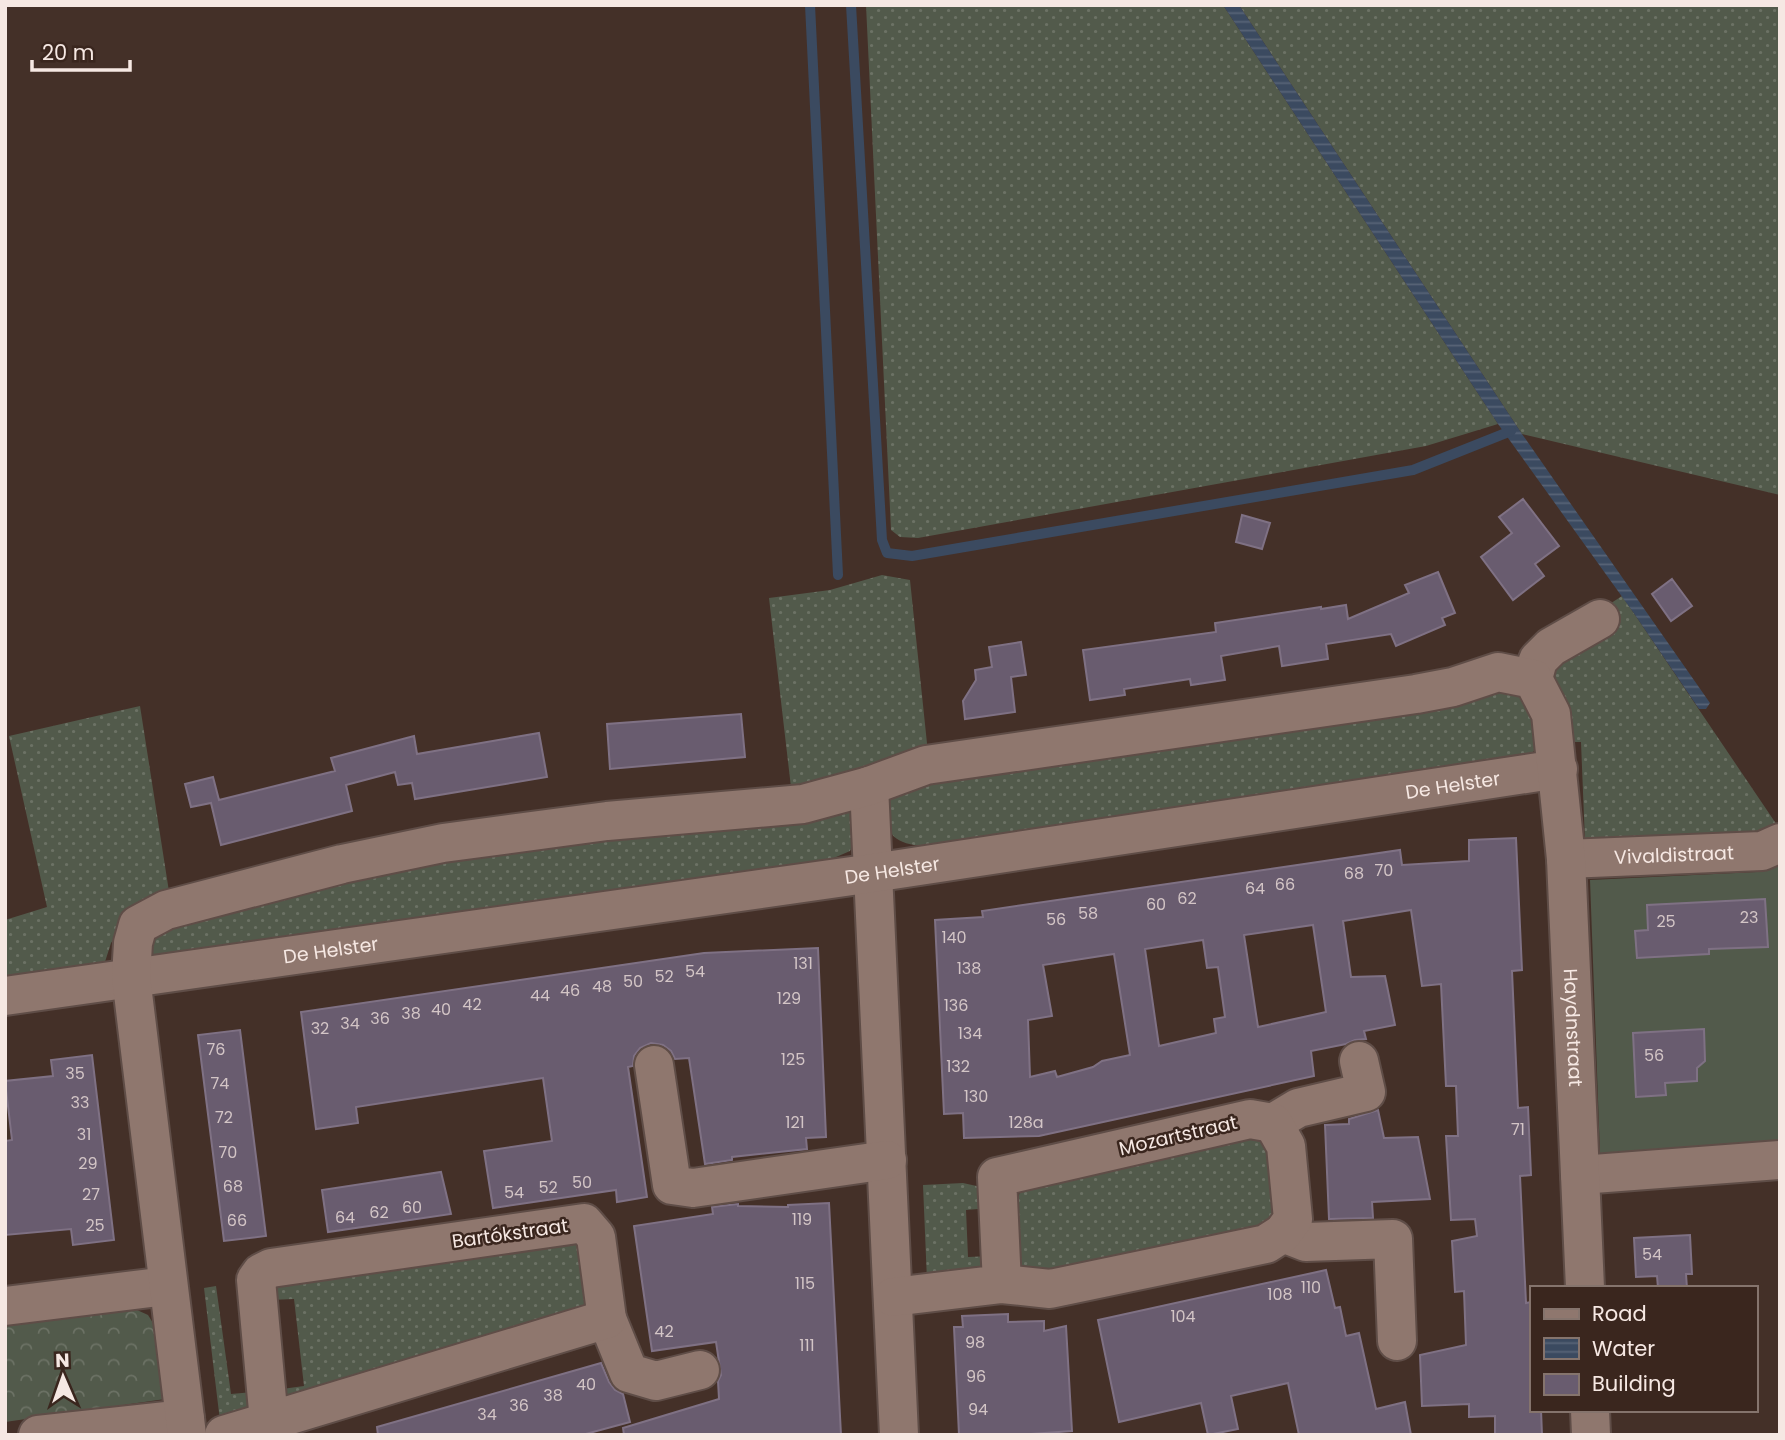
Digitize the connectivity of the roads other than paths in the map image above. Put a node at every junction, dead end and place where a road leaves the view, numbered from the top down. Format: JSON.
{"nodes":[{"id":1,"x":1600,"y":619,"type":"dead end"},
{"id":2,"x":1533,"y":679,"type":"junction"},
{"id":3,"x":1558,"y":769,"type":"junction"},
{"id":4,"x":869,"y":786,"type":"junction"},
{"id":5,"x":1780,"y":843,"type":"edge"},
{"id":6,"x":1566,"y":859,"type":"junction"},
{"id":7,"x":873,"y":873,"type":"junction"},
{"id":8,"x":131,"y":977,"type":"junction"},
{"id":9,"x":5,"y":996,"type":"edge"},
{"id":10,"x":1359,"y":1061,"type":"dead end"},
{"id":11,"x":654,"y":1065,"type":"dead end"},
{"id":12,"x":1273,"y":1123,"type":"junction"},
{"id":13,"x":887,"y":1160,"type":"junction"},
{"id":14,"x":1780,"y":1160,"type":"edge"},
{"id":15,"x":1580,"y":1175,"type":"junction"},
{"id":16,"x":1283,"y":1233,"type":"junction"},
{"id":17,"x":1002,"y":1284,"type":"junction"},
{"id":18,"x":167,"y":1286,"type":"junction"},
{"id":19,"x":1585,"y":1286,"type":"edge"},
{"id":20,"x":892,"y":1297,"type":"junction"},
{"id":21,"x":5,"y":1306,"type":"edge"},
{"id":22,"x":607,"y":1319,"type":"junction"},
{"id":23,"x":1397,"y":1341,"type":"dead end"},
{"id":24,"x":700,"y":1370,"type":"dead end"},
{"id":25,"x":1590,"y":1412,"type":"edge"},
{"id":26,"x":269,"y":1421,"type":"junction"},
{"id":27,"x":186,"y":1427,"type":"edge"},
{"id":28,"x":38,"y":1435,"type":"edge"},
{"id":29,"x":224,"y":1435,"type":"edge"},
{"id":30,"x":898,"y":1435,"type":"edge"},
{"id":31,"x":1591,"y":1435,"type":"edge"}],
"edges":[{"from":1,"to":2,"type":"street"},
{"from":2,"to":3,"type":"street"},
{"from":2,"to":4,"type":"street"},
{"from":3,"to":6,"type":"street","name":"Haydnstraat"},
{"from":3,"to":7,"type":"street","name":"De Helster"},
{"from":4,"to":7,"type":"street"},
{"from":4,"to":8,"type":"street"},
{"from":5,"to":6,"type":"street","name":"Vivaldistraat"},
{"from":6,"to":15,"type":"street","name":"Haydnstraat"},
{"from":7,"to":8,"type":"street","name":"De Helster"},
{"from":7,"to":13,"type":"street"},
{"from":8,"to":9,"type":"street","name":"De Helster"},
{"from":8,"to":18,"type":"street"},
{"from":10,"to":12,"type":"street"},
{"from":11,"to":13,"type":"street"},
{"from":12,"to":16,"type":"street"},
{"from":12,"to":17,"type":"street","name":"Mozartstraat"},
{"from":13,"to":20,"type":"street"},
{"from":14,"to":15,"type":"street"},
{"from":15,"to":19,"type":"street","name":"Haydnstraat"},
{"from":16,"to":17,"type":"street"},
{"from":16,"to":23,"type":"street"},
{"from":17,"to":20,"type":"street"},
{"from":18,"to":21,"type":"street"},
{"from":18,"to":27,"type":"street"},
{"from":20,"to":30,"type":"street"},
{"from":22,"to":24,"type":"street"},
{"from":22,"to":26,"type":"street"},
{"from":22,"to":26,"type":"street","name":"Bartókstraat"},
{"from":25,"to":31,"type":"street"},
{"from":26,"to":29,"type":"street"},
{"from":27,"to":28,"type":"street"}]}
